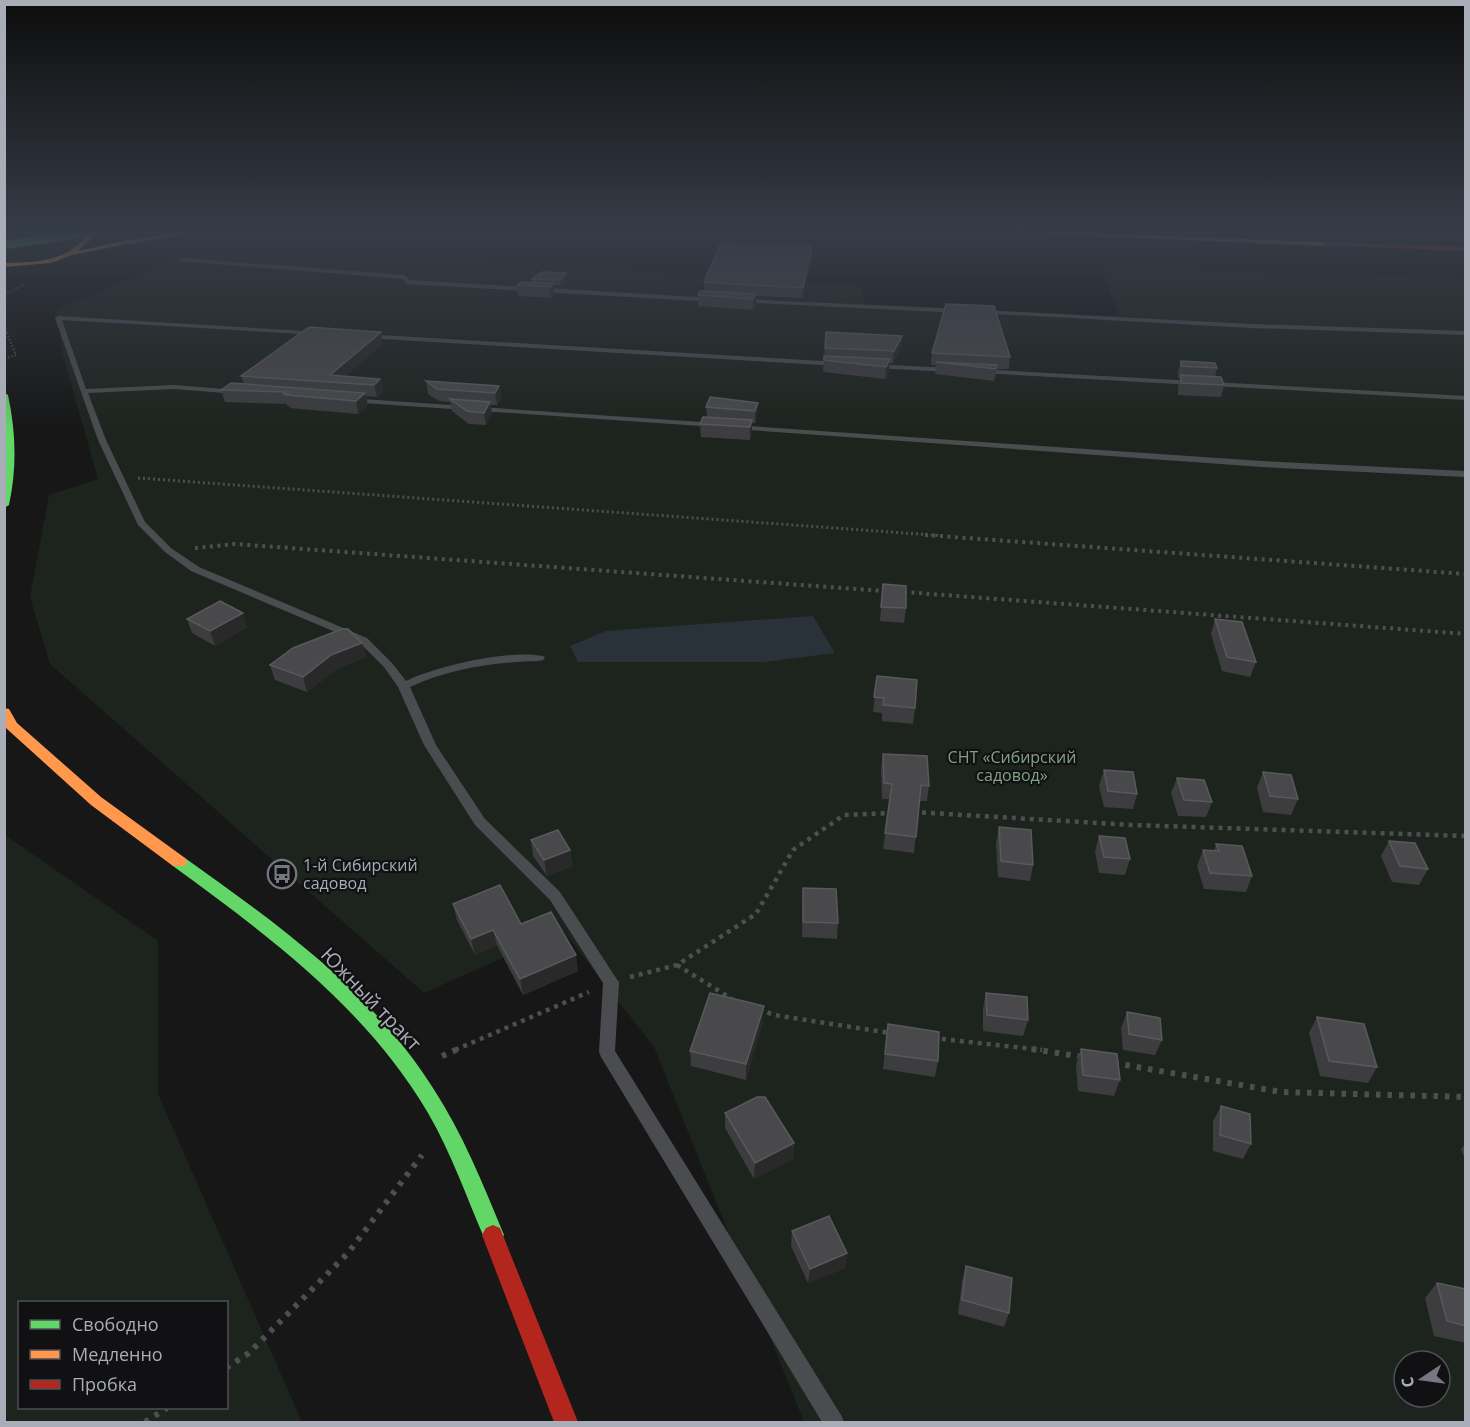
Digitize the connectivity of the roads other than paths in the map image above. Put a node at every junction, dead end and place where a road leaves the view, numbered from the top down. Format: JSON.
{"nodes":[{"id":1,"x":680,"y":298,"type":"edge"},
{"id":2,"x":722,"y":300,"type":"edge"},
{"id":3,"x":734,"y":301,"type":"edge"},
{"id":4,"x":1466,"y":333,"type":"edge"},
{"id":5,"x":331,"y":334,"type":"edge"},
{"id":6,"x":355,"y":336,"type":"edge"},
{"id":7,"x":854,"y":364,"type":"edge"},
{"id":8,"x":866,"y":365,"type":"edge"},
{"id":9,"x":961,"y":370,"type":"edge"},
{"id":10,"x":972,"y":371,"type":"edge"},
{"id":11,"x":83,"y":391,"type":"junction"},
{"id":12,"x":245,"y":392,"type":"edge"},
{"id":13,"x":4,"y":395,"type":"edge"},
{"id":14,"x":1466,"y":398,"type":"edge"},
{"id":15,"x":340,"y":399,"type":"edge"},
{"id":16,"x":1466,"y":474,"type":"edge"},
{"id":17,"x":4,"y":506,"type":"edge"},
{"id":18,"x":540,"y":658,"type":"dead end"},
{"id":19,"x":404,"y":686,"type":"junction"},
{"id":20,"x":4,"y":712,"type":"edge"},
{"id":21,"x":566,"y":1422,"type":"edge"},
{"id":22,"x":834,"y":1422,"type":"edge"}],
"edges":[{"from":1,"to":2,"type":"lane"},
{"from":3,"to":4,"type":"lane"},
{"from":5,"to":11,"type":"lane"},
{"from":6,"to":7,"type":"lane"},
{"from":8,"to":9,"type":"lane"},
{"from":10,"to":14,"type":"lane"},
{"from":11,"to":12,"type":"lane"},
{"from":11,"to":19,"type":"lane"},
{"from":13,"to":17,"type":"main road"},
{"from":15,"to":16,"type":"lane"},
{"from":18,"to":19,"type":"lane"},
{"from":19,"to":22,"type":"lane"},
{"from":20,"to":21,"type":"main road","name":"Южный тракт"}]}
